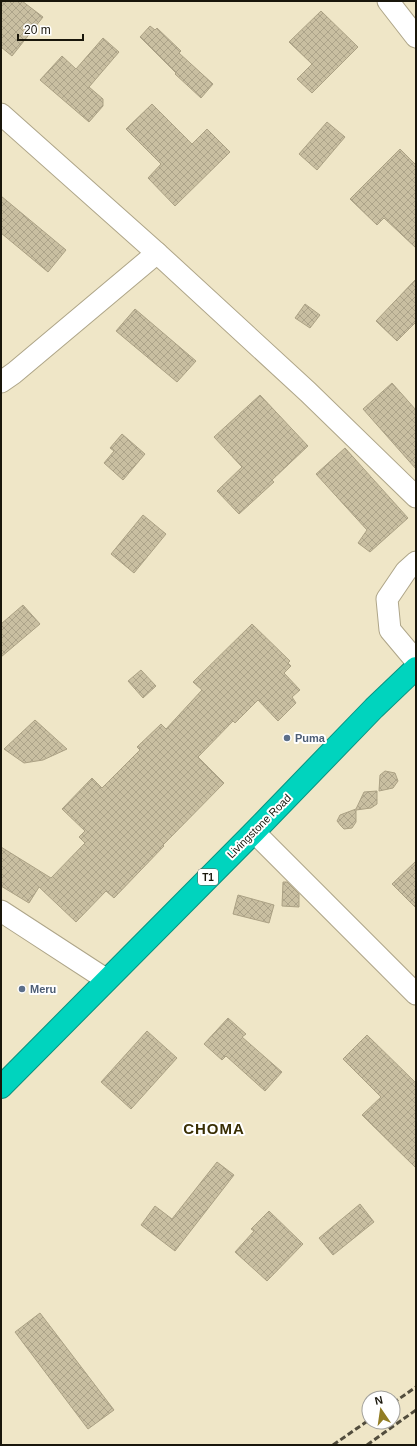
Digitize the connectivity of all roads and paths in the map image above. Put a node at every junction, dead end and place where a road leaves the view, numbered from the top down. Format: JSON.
{"nodes":[{"id":1,"x":388,"y":1,"type":"edge"},
{"id":2,"x":416,"y":37,"type":"edge"},
{"id":3,"x":1,"y":114,"type":"edge"},
{"id":4,"x":157,"y":253,"type":"junction"},
{"id":5,"x":1,"y":382,"type":"edge"},
{"id":6,"x":416,"y":497,"type":"edge"},
{"id":7,"x":416,"y":562,"type":"edge"},
{"id":8,"x":416,"y":661,"type":"edge"},
{"id":9,"x":416,"y":668,"type":"edge"},
{"id":10,"x":254,"y":832,"type":"junction"},
{"id":11,"x":1,"y":911,"type":"edge"},
{"id":12,"x":106,"y":980,"type":"junction"},
{"id":13,"x":416,"y":994,"type":"edge"},
{"id":14,"x":1,"y":1087,"type":"edge"}],
"edges":[{"from":1,"to":2,"type":"street"},
{"from":3,"to":4,"type":"street"},
{"from":4,"to":5,"type":"street"},
{"from":4,"to":6,"type":"street"},
{"from":7,"to":8,"type":"street"},
{"from":9,"to":10,"type":"highway","name":"Livingstone Road","number":"T1"},
{"from":10,"to":12,"type":"highway","name":"Livingstone Road","number":"T1"},
{"from":10,"to":13,"type":"street"},
{"from":11,"to":12,"type":"street"},
{"from":12,"to":14,"type":"highway","name":"Livingstone Road","number":"T1"}]}
